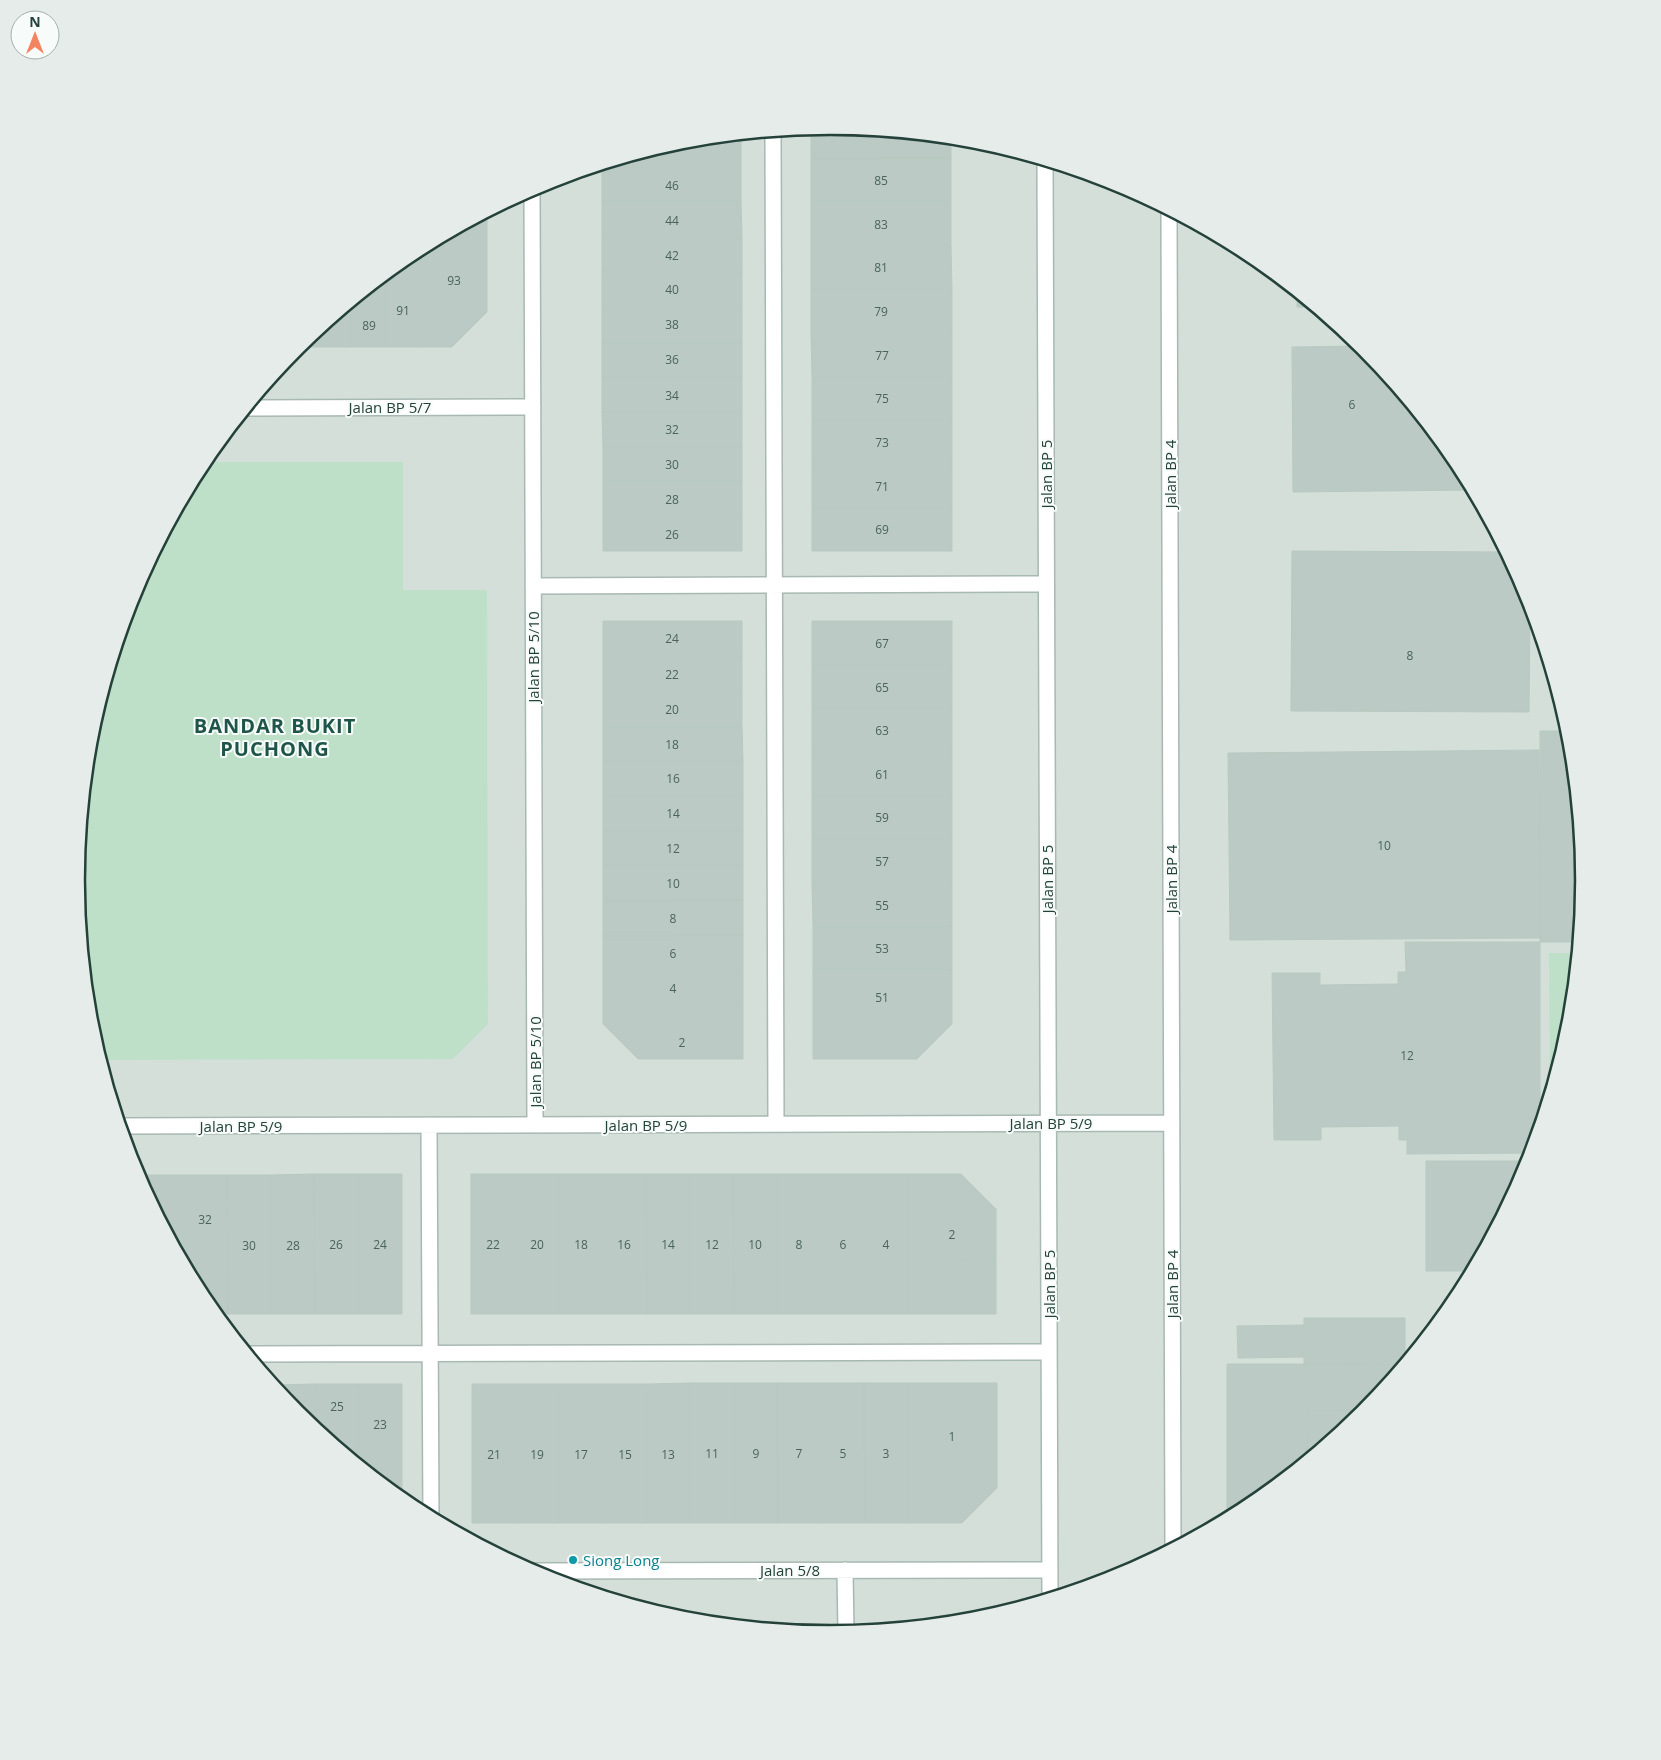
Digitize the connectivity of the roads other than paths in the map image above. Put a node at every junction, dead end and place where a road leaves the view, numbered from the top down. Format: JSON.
{"nodes":[{"id":1,"x":773,"y":137,"type":"edge"},
{"id":2,"x":1045,"y":167,"type":"edge"},
{"id":3,"x":532,"y":197,"type":"edge"},
{"id":4,"x":1169,"y":216,"type":"edge"},
{"id":5,"x":533,"y":407,"type":"junction"},
{"id":6,"x":254,"y":408,"type":"edge"},
{"id":7,"x":774,"y":584,"type":"junction"},
{"id":8,"x":1046,"y":584,"type":"junction"},
{"id":9,"x":533,"y":586,"type":"junction"},
{"id":10,"x":1048,"y":1123,"type":"junction"},
{"id":11,"x":1172,"y":1123,"type":"junction"},
{"id":12,"x":776,"y":1124,"type":"junction"},
{"id":13,"x":430,"y":1125,"type":"junction"},
{"id":14,"x":535,"y":1125,"type":"junction"},
{"id":15,"x":127,"y":1126,"type":"edge"},
{"id":16,"x":1049,"y":1352,"type":"junction"},
{"id":17,"x":255,"y":1354,"type":"edge"},
{"id":18,"x":430,"y":1354,"type":"junction"},
{"id":19,"x":430,"y":1509,"type":"edge"},
{"id":20,"x":1173,"y":1542,"type":"edge"},
{"id":21,"x":845,"y":1570,"type":"junction"},
{"id":22,"x":1050,"y":1570,"type":"junction"},
{"id":23,"x":550,"y":1571,"type":"edge"},
{"id":24,"x":1050,"y":1592,"type":"edge"},
{"id":25,"x":846,"y":1625,"type":"edge"}],
"edges":[{"from":1,"to":7,"type":"street"},
{"from":2,"to":8,"type":"street","name":"Jalan BP 5"},
{"from":3,"to":5,"type":"street","name":"Jalan BP 5/10"},
{"from":4,"to":11,"type":"street","name":"Jalan BP 4"},
{"from":5,"to":6,"type":"street","name":"Jalan BP 5/7"},
{"from":5,"to":9,"type":"street","name":"Jalan BP 5/10"},
{"from":7,"to":8,"type":"street"},
{"from":7,"to":9,"type":"street"},
{"from":7,"to":12,"type":"street"},
{"from":8,"to":10,"type":"street","name":"Jalan BP 5"},
{"from":9,"to":14,"type":"street","name":"Jalan BP 5/10"},
{"from":10,"to":11,"type":"street","name":"Jalan BP 5/9"},
{"from":10,"to":12,"type":"street","name":"Jalan BP 5/9"},
{"from":10,"to":16,"type":"street","name":"Jalan BP 5"},
{"from":11,"to":20,"type":"street","name":"Jalan BP 4"},
{"from":12,"to":14,"type":"street","name":"Jalan BP 5/9"},
{"from":13,"to":14,"type":"street","name":"Jalan BP 5/9"},
{"from":13,"to":15,"type":"street","name":"Jalan BP 5/9"},
{"from":13,"to":18,"type":"street"},
{"from":16,"to":18,"type":"street"},
{"from":16,"to":22,"type":"street","name":"Jalan BP 5"},
{"from":17,"to":18,"type":"street"},
{"from":18,"to":19,"type":"street"},
{"from":21,"to":22,"type":"street","name":"Jalan 5/8"},
{"from":21,"to":23,"type":"street","name":"Jalan 5/8"},
{"from":21,"to":25,"type":"street"},
{"from":22,"to":24,"type":"street","name":"Jalan BP 5"}]}
